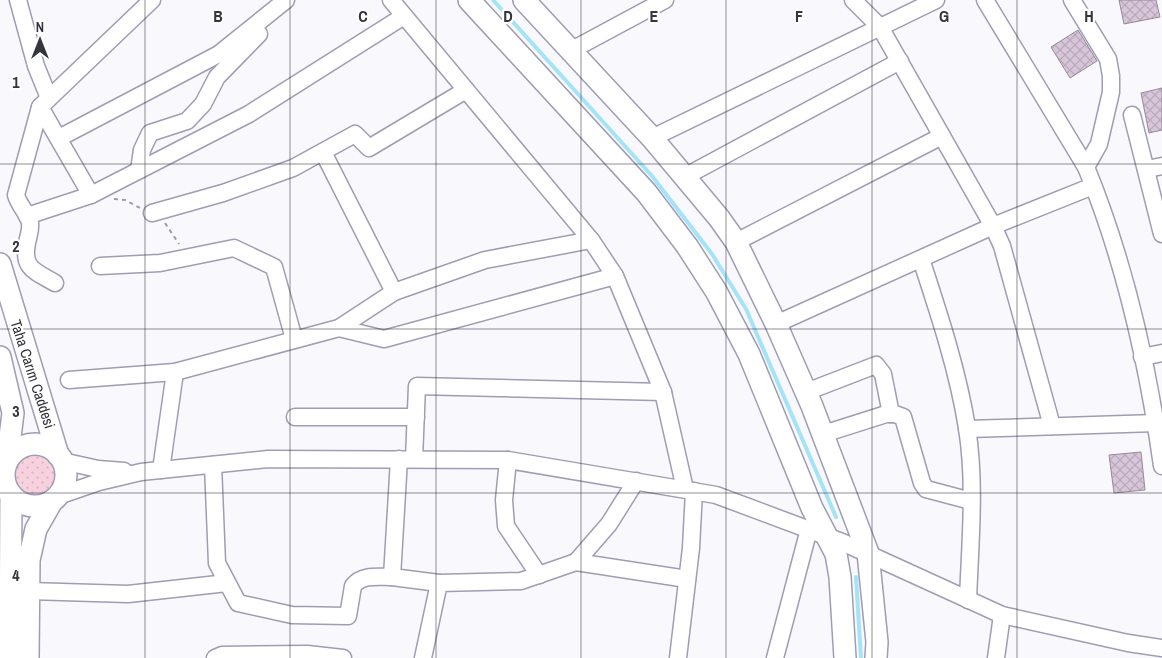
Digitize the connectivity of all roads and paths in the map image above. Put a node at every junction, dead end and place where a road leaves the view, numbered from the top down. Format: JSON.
{"nodes":[{"id":1,"x":152,"y":0,"type":"edge"},
{"id":2,"x":286,"y":0,"type":"edge"},
{"id":3,"x":391,"y":0,"type":"edge"},
{"id":4,"x":469,"y":0,"type":"edge"},
{"id":5,"x":524,"y":0,"type":"edge"},
{"id":6,"x":665,"y":0,"type":"edge"},
{"id":7,"x":853,"y":0,"type":"edge"},
{"id":8,"x":936,"y":0,"type":"edge"},
{"id":9,"x":984,"y":0,"type":"edge"},
{"id":10,"x":1072,"y":0,"type":"edge"},
{"id":11,"x":20,"y":1,"type":"edge"},
{"id":12,"x":404,"y":16,"type":"junction"},
{"id":13,"x":265,"y":17,"type":"junction"},
{"id":14,"x":880,"y":27,"type":"junction"},
{"id":15,"x":570,"y":51,"type":"junction"},
{"id":16,"x":900,"y":61,"type":"junction"},
{"id":17,"x":466,"y":90,"type":"junction"},
{"id":18,"x":44,"y":102,"type":"junction"},
{"id":19,"x":1132,"y":115,"type":"dead end"},
{"id":20,"x":942,"y":136,"type":"junction"},
{"id":21,"x":58,"y":138,"type":"junction"},
{"id":22,"x":652,"y":138,"type":"junction"},
{"id":23,"x":323,"y":152,"type":"junction"},
{"id":24,"x":1086,"y":167,"type":"junction"},
{"id":25,"x":1154,"y":167,"type":"edge"},
{"id":26,"x":139,"y":170,"type":"junction"},
{"id":27,"x":686,"y":176,"type":"junction"},
{"id":28,"x":1093,"y":186,"type":"junction"},
{"id":29,"x":91,"y":195,"type":"junction"},
{"id":30,"x":152,"y":213,"type":"dead end"},
{"id":31,"x":27,"y":216,"type":"junction"},
{"id":32,"x":993,"y":226,"type":"junction"},
{"id":33,"x":1162,"y":234,"type":"edge"},
{"id":34,"x":591,"y":240,"type":"junction"},
{"id":35,"x":736,"y":242,"type":"junction"},
{"id":36,"x":921,"y":259,"type":"junction"},
{"id":37,"x":0,"y":264,"type":"edge"},
{"id":38,"x":100,"y":266,"type":"dead end"},
{"id":39,"x":615,"y":276,"type":"junction"},
{"id":40,"x":55,"y":283,"type":"dead end"},
{"id":41,"x":394,"y":292,"type":"junction"},
{"id":42,"x":776,"y":324,"type":"junction"},
{"id":43,"x":339,"y":328,"type":"junction"},
{"id":44,"x":294,"y":339,"type":"junction"},
{"id":45,"x":1162,"y":353,"type":"edge"},
{"id":46,"x":0,"y":357,"type":"edge"},
{"id":47,"x":1142,"y":357,"type":"junction"},
{"id":48,"x":174,"y":372,"type":"junction"},
{"id":49,"x":69,"y":380,"type":"dead end"},
{"id":50,"x":663,"y":392,"type":"junction"},
{"id":51,"x":806,"y":392,"type":"junction"},
{"id":52,"x":891,"y":414,"type":"junction"},
{"id":53,"x":295,"y":417,"type":"dead end"},
{"id":54,"x":416,"y":417,"type":"junction"},
{"id":55,"x":1156,"y":423,"type":"junction"},
{"id":56,"x":1052,"y":426,"type":"junction"},
{"id":57,"x":967,"y":428,"type":"junction"},
{"id":58,"x":823,"y":434,"type":"junction"},
{"id":59,"x":60,"y":458,"type":"junction"},
{"id":60,"x":406,"y":459,"type":"junction"},
{"id":61,"x":508,"y":460,"type":"junction"},
{"id":62,"x":213,"y":465,"type":"junction"},
{"id":63,"x":1162,"y":466,"type":"edge"},
{"id":64,"x":4,"y":470,"type":"edge"},
{"id":65,"x":161,"y":470,"type":"junction"},
{"id":66,"x":141,"y":472,"type":"junction"},
{"id":67,"x":636,"y":481,"type":"junction"},
{"id":68,"x":689,"y":490,"type":"junction"},
{"id":69,"x":12,"y":495,"type":"junction"},
{"id":70,"x":55,"y":498,"type":"junction"},
{"id":71,"x":971,"y":501,"type":"junction"},
{"id":72,"x":818,"y":532,"type":"junction"},
{"id":73,"x":868,"y":553,"type":"junction"},
{"id":74,"x":576,"y":562,"type":"junction"},
{"id":75,"x":539,"y":575,"type":"junction"},
{"id":76,"x":392,"y":577,"type":"junction"},
{"id":77,"x":688,"y":579,"type":"junction"},
{"id":78,"x":227,"y":582,"type":"junction"},
{"id":79,"x":439,"y":582,"type":"junction"},
{"id":80,"x":13,"y":591,"type":"edge"},
{"id":81,"x":968,"y":600,"type":"junction"},
{"id":82,"x":1002,"y":615,"type":"junction"},
{"id":83,"x":1162,"y":648,"type":"edge"},
{"id":84,"x":10,"y":658,"type":"edge"},
{"id":85,"x":28,"y":658,"type":"edge"},
{"id":86,"x":215,"y":658,"type":"edge"},
{"id":87,"x":343,"y":658,"type":"edge"},
{"id":88,"x":423,"y":658,"type":"edge"},
{"id":89,"x":678,"y":658,"type":"edge"},
{"id":90,"x":774,"y":658,"type":"edge"},
{"id":91,"x":845,"y":658,"type":"edge"},
{"id":92,"x":876,"y":658,"type":"edge"},
{"id":93,"x":996,"y":658,"type":"edge"}],
"edges":[{"from":1,"to":18,"type":"street"},
{"from":2,"to":13,"type":"street"},
{"from":3,"to":12,"type":"street"},
{"from":4,"to":72,"type":"main road"},
{"from":5,"to":15,"type":"main road"},
{"from":6,"to":15,"type":"street"},
{"from":7,"to":14,"type":"street"},
{"from":8,"to":14,"type":"street"},
{"from":9,"to":24,"type":"street"},
{"from":10,"to":24,"type":"street"},
{"from":11,"to":18,"type":"street"},
{"from":12,"to":17,"type":"street"},
{"from":12,"to":26,"type":"street"},
{"from":13,"to":21,"type":"street"},
{"from":13,"to":26,"type":"street"},
{"from":14,"to":16,"type":"street"},
{"from":14,"to":22,"type":"street"},
{"from":15,"to":22,"type":"main road"},
{"from":16,"to":20,"type":"street"},
{"from":16,"to":27,"type":"street"},
{"from":17,"to":23,"type":"street"},
{"from":17,"to":34,"type":"street"},
{"from":18,"to":21,"type":"street"},
{"from":18,"to":31,"type":"street"},
{"from":19,"to":25,"type":"street"},
{"from":20,"to":32,"type":"street"},
{"from":20,"to":35,"type":"street"},
{"from":21,"to":29,"type":"street"},
{"from":22,"to":27,"type":"main road"},
{"from":23,"to":30,"type":"street"},
{"from":23,"to":41,"type":"street"},
{"from":24,"to":28,"type":"street"},
{"from":25,"to":33,"type":"street"},
{"from":26,"to":29,"type":"street"},
{"from":27,"to":35,"type":"main road"},
{"from":28,"to":32,"type":"street"},
{"from":28,"to":47,"type":"street"},
{"from":29,"to":31,"type":"street"},
{"from":31,"to":40,"type":"street"},
{"from":32,"to":36,"type":"street"},
{"from":32,"to":56,"type":"street"},
{"from":34,"to":39,"type":"street"},
{"from":34,"to":41,"type":"street"},
{"from":35,"to":42,"type":"main road"},
{"from":36,"to":42,"type":"street"},
{"from":36,"to":57,"type":"street"},
{"from":37,"to":59,"type":"main road","name":"Taha Carım Caddesi"},
{"from":38,"to":44,"type":"street"},
{"from":39,"to":43,"type":"street"},
{"from":39,"to":50,"type":"street"},
{"from":41,"to":43,"type":"street"},
{"from":42,"to":51,"type":"main road"},
{"from":43,"to":44,"type":"street"},
{"from":44,"to":48,"type":"street"},
{"from":45,"to":47,"type":"street"},
{"from":46,"to":64,"type":"main road","name":"Taha Carım Caddesi"},
{"from":47,"to":55,"type":"street"},
{"from":48,"to":49,"type":"street"},
{"from":48,"to":65,"type":"street"},
{"from":50,"to":54,"type":"street"},
{"from":50,"to":68,"type":"street"},
{"from":51,"to":52,"type":"street"},
{"from":51,"to":58,"type":"main road"},
{"from":52,"to":58,"type":"street"},
{"from":52,"to":71,"type":"street"},
{"from":53,"to":54,"type":"street"},
{"from":54,"to":60,"type":"street"},
{"from":55,"to":56,"type":"street"},
{"from":55,"to":63,"type":"street"},
{"from":56,"to":57,"type":"street"},
{"from":57,"to":71,"type":"street"},
{"from":58,"to":73,"type":"main road"},
{"from":59,"to":64,"type":"main road"},
{"from":59,"to":66,"type":"street"},
{"from":59,"to":70,"type":"main road"},
{"from":60,"to":61,"type":"street"},
{"from":60,"to":62,"type":"street"},
{"from":60,"to":76,"type":"street"},
{"from":61,"to":67,"type":"street"},
{"from":61,"to":75,"type":"street"},
{"from":62,"to":65,"type":"street"},
{"from":62,"to":78,"type":"street"},
{"from":64,"to":69,"type":"main road"},
{"from":65,"to":66,"type":"street"},
{"from":66,"to":70,"type":"street"},
{"from":67,"to":68,"type":"street"},
{"from":67,"to":74,"type":"street"},
{"from":68,"to":72,"type":"street"},
{"from":68,"to":77,"type":"street"},
{"from":69,"to":70,"type":"main road"},
{"from":69,"to":80,"type":"main road"},
{"from":70,"to":80,"type":"main road"},
{"from":71,"to":81,"type":"street"},
{"from":72,"to":73,"type":"street"},
{"from":72,"to":90,"type":"street"},
{"from":72,"to":91,"type":"main road"},
{"from":73,"to":81,"type":"street"},
{"from":73,"to":92,"type":"main road"},
{"from":74,"to":75,"type":"street"},
{"from":74,"to":77,"type":"street"},
{"from":75,"to":79,"type":"street"},
{"from":76,"to":78,"type":"street"},
{"from":76,"to":79,"type":"street"},
{"from":77,"to":89,"type":"street"},
{"from":78,"to":80,"type":"street"},
{"from":79,"to":88,"type":"street"},
{"from":80,"to":84,"type":"main road"},
{"from":80,"to":85,"type":"main road"},
{"from":81,"to":82,"type":"street"},
{"from":82,"to":83,"type":"street"},
{"from":82,"to":93,"type":"street"},
{"from":86,"to":87,"type":"street"}]}
